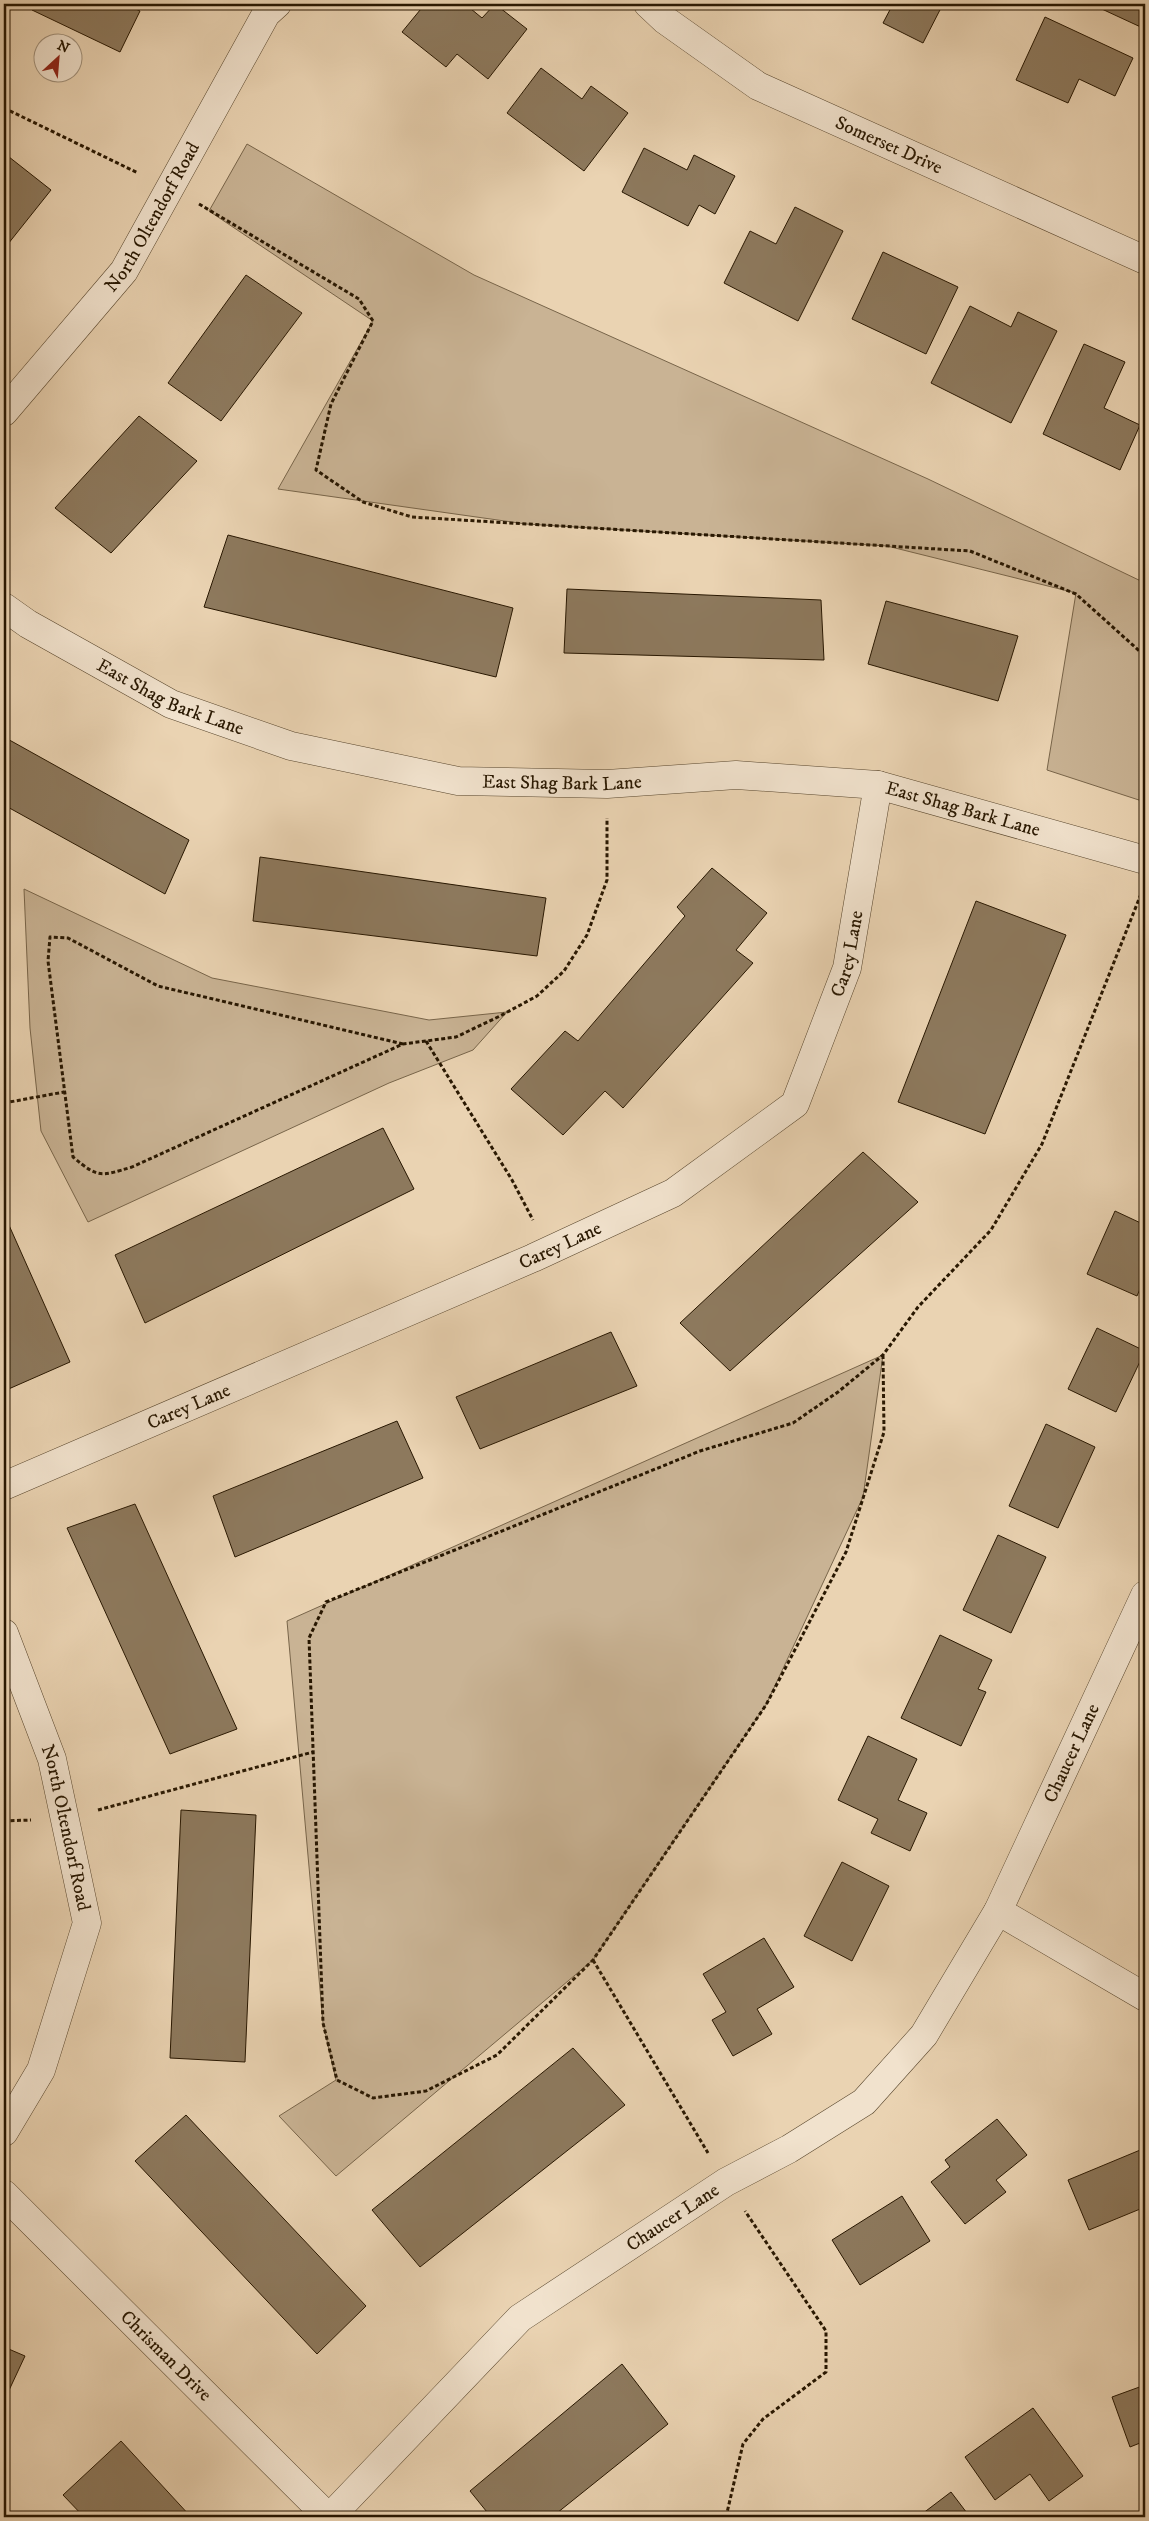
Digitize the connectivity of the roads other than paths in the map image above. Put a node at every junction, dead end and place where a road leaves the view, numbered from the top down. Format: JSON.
{"nodes":[{"id":1,"x":277,"y":4,"type":"edge"},
{"id":2,"x":648,"y":4,"type":"edge"},
{"id":3,"x":1145,"y":260,"type":"edge"},
{"id":4,"x":4,"y":412,"type":"edge"},
{"id":5,"x":4,"y":607,"type":"edge"},
{"id":6,"x":878,"y":785,"type":"junction"},
{"id":7,"x":1145,"y":860,"type":"edge"},
{"id":8,"x":4,"y":1486,"type":"edge"},
{"id":9,"x":1145,"y":1595,"type":"edge"},
{"id":10,"x":4,"y":1633,"type":"edge"},
{"id":11,"x":998,"y":1911,"type":"junction"},
{"id":12,"x":1145,"y":1997,"type":"edge"},
{"id":13,"x":4,"y":2132,"type":"edge"},
{"id":14,"x":4,"y":2194,"type":"edge"},
{"id":15,"x":329,"y":2517,"type":"edge"}],
"edges":[{"from":1,"to":4,"type":"street","name":"North Oltendorf Road"},
{"from":2,"to":3,"type":"street","name":"Somerset Drive"},
{"from":5,"to":6,"type":"street","name":"East Shag Bark Lane"},
{"from":6,"to":7,"type":"street","name":"East Shag Bark Lane"},
{"from":6,"to":8,"type":"street","name":"Carey Lane"},
{"from":9,"to":11,"type":"street","name":"Chaucer Lane"},
{"from":10,"to":13,"type":"street","name":"North Oltendorf Road"},
{"from":11,"to":12,"type":"street"},
{"from":11,"to":15,"type":"street","name":"Chaucer Lane"},
{"from":14,"to":15,"type":"street","name":"Chrisman Drive"}]}
